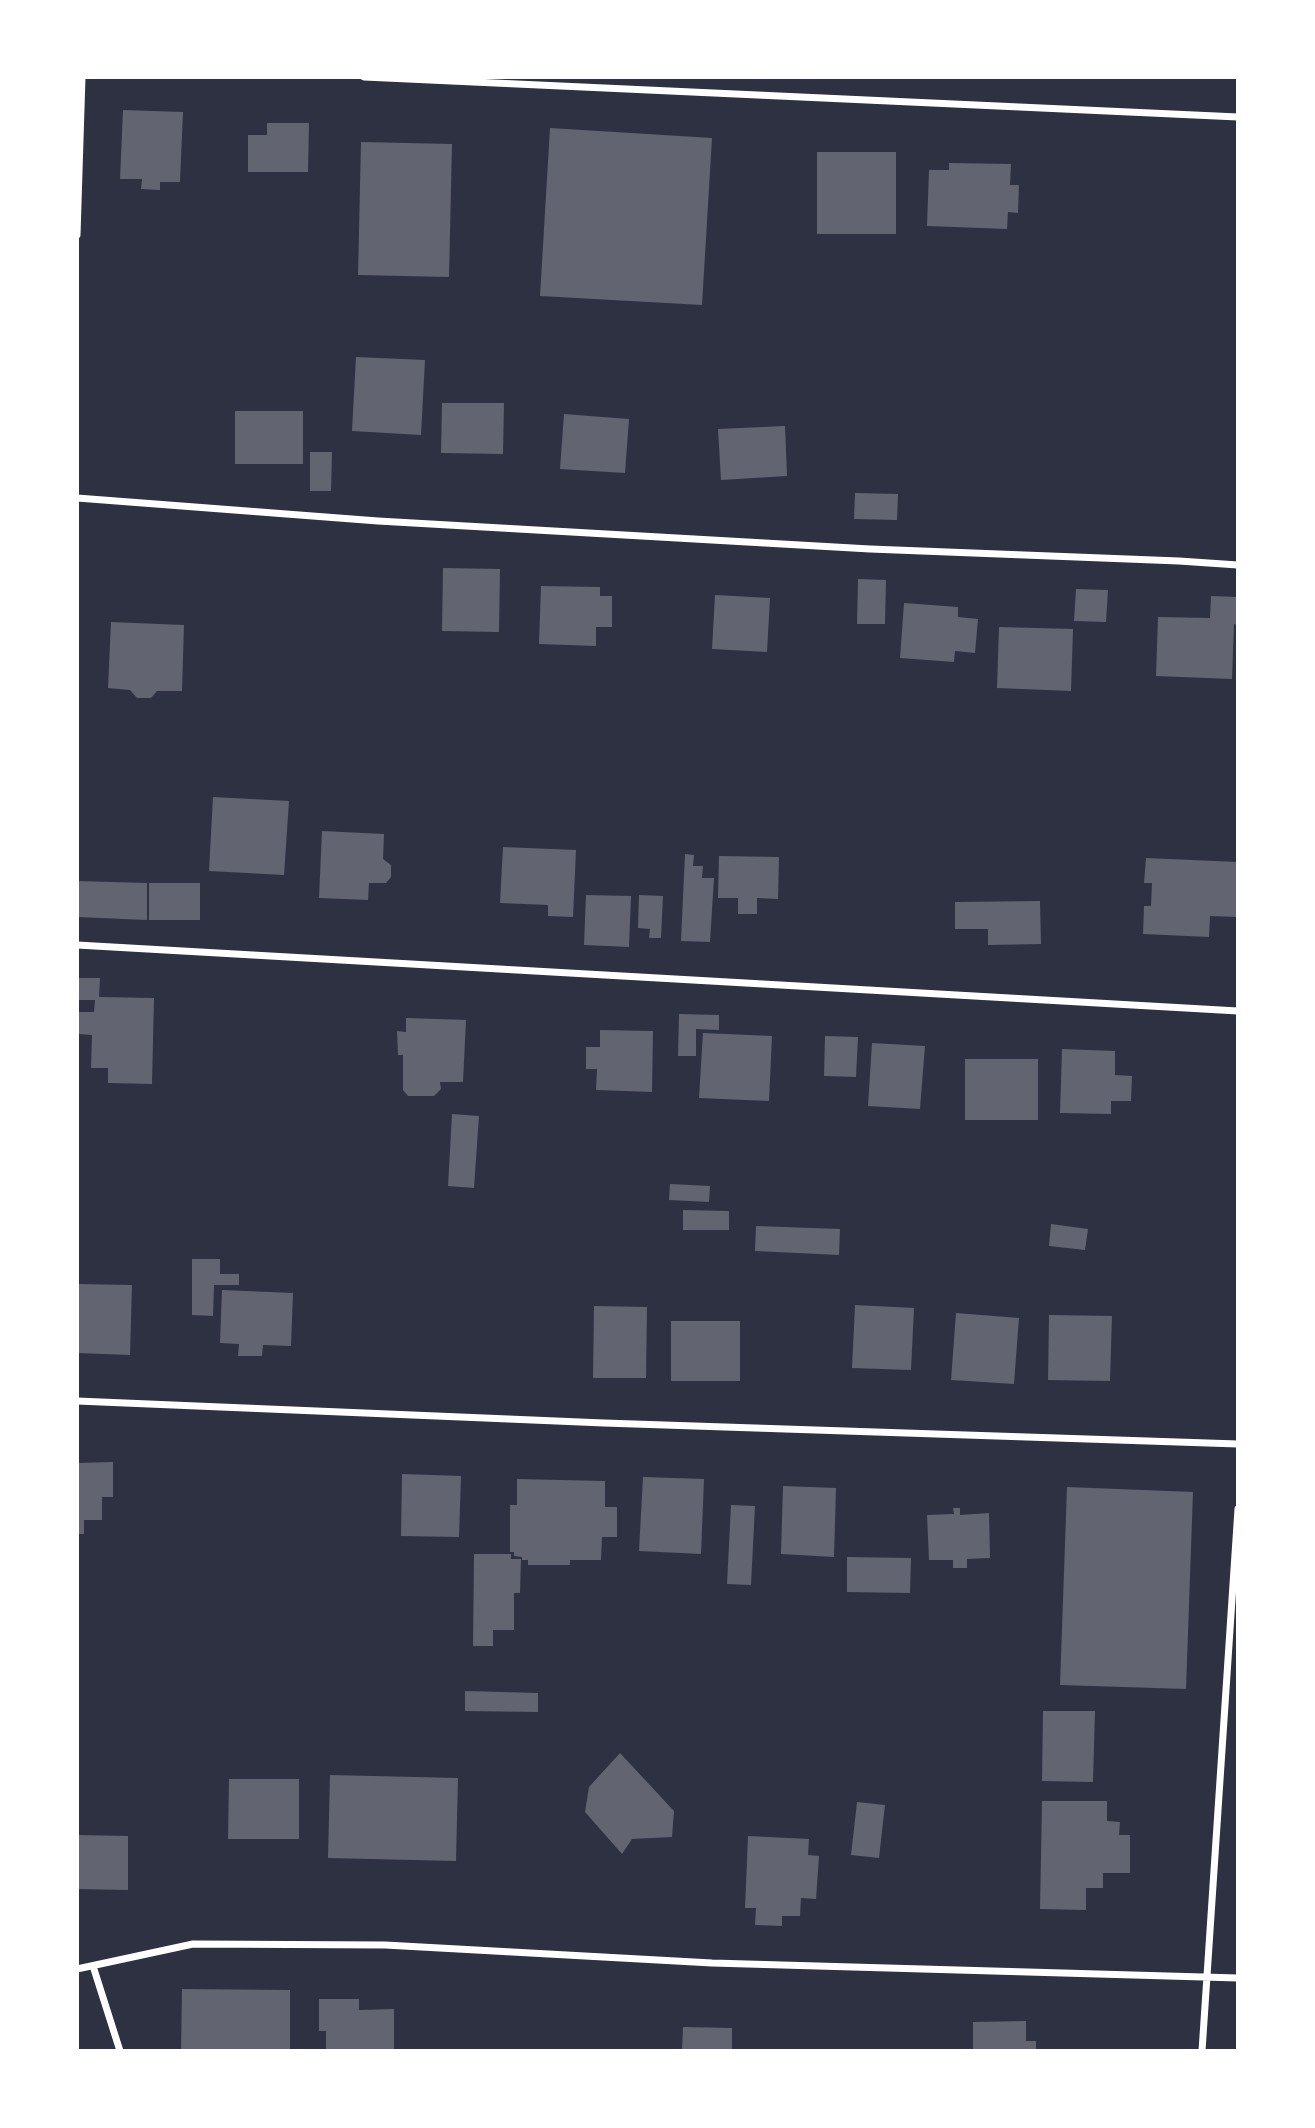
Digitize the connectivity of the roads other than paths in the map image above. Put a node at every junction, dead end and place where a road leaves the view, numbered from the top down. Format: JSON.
{"nodes":[{"id":1,"x":82,"y":77,"type":"edge"},
{"id":2,"x":364,"y":77,"type":"edge"},
{"id":3,"x":1238,"y":117,"type":"edge"},
{"id":4,"x":77,"y":235,"type":"edge"},
{"id":5,"x":77,"y":498,"type":"edge"},
{"id":6,"x":1238,"y":565,"type":"edge"},
{"id":7,"x":77,"y":945,"type":"edge"},
{"id":8,"x":1238,"y":1011,"type":"edge"},
{"id":9,"x":77,"y":1401,"type":"edge"},
{"id":10,"x":1238,"y":1444,"type":"edge"},
{"id":11,"x":1238,"y":1509,"type":"edge"},
{"id":12,"x":93,"y":1966,"type":"junction"},
{"id":13,"x":77,"y":1969,"type":"edge"},
{"id":14,"x":1206,"y":1978,"type":"junction"},
{"id":15,"x":1238,"y":1978,"type":"edge"},
{"id":16,"x":120,"y":2051,"type":"edge"},
{"id":17,"x":1202,"y":2051,"type":"edge"}],
"edges":[{"from":1,"to":4,"type":"street"},
{"from":2,"to":3,"type":"street"},
{"from":5,"to":6,"type":"street"},
{"from":7,"to":8,"type":"street"},
{"from":9,"to":10,"type":"street"},
{"from":11,"to":14,"type":"street"},
{"from":12,"to":13,"type":"street"},
{"from":12,"to":14,"type":"street"},
{"from":12,"to":16,"type":"street"},
{"from":14,"to":15,"type":"street"},
{"from":14,"to":17,"type":"street"}]}
